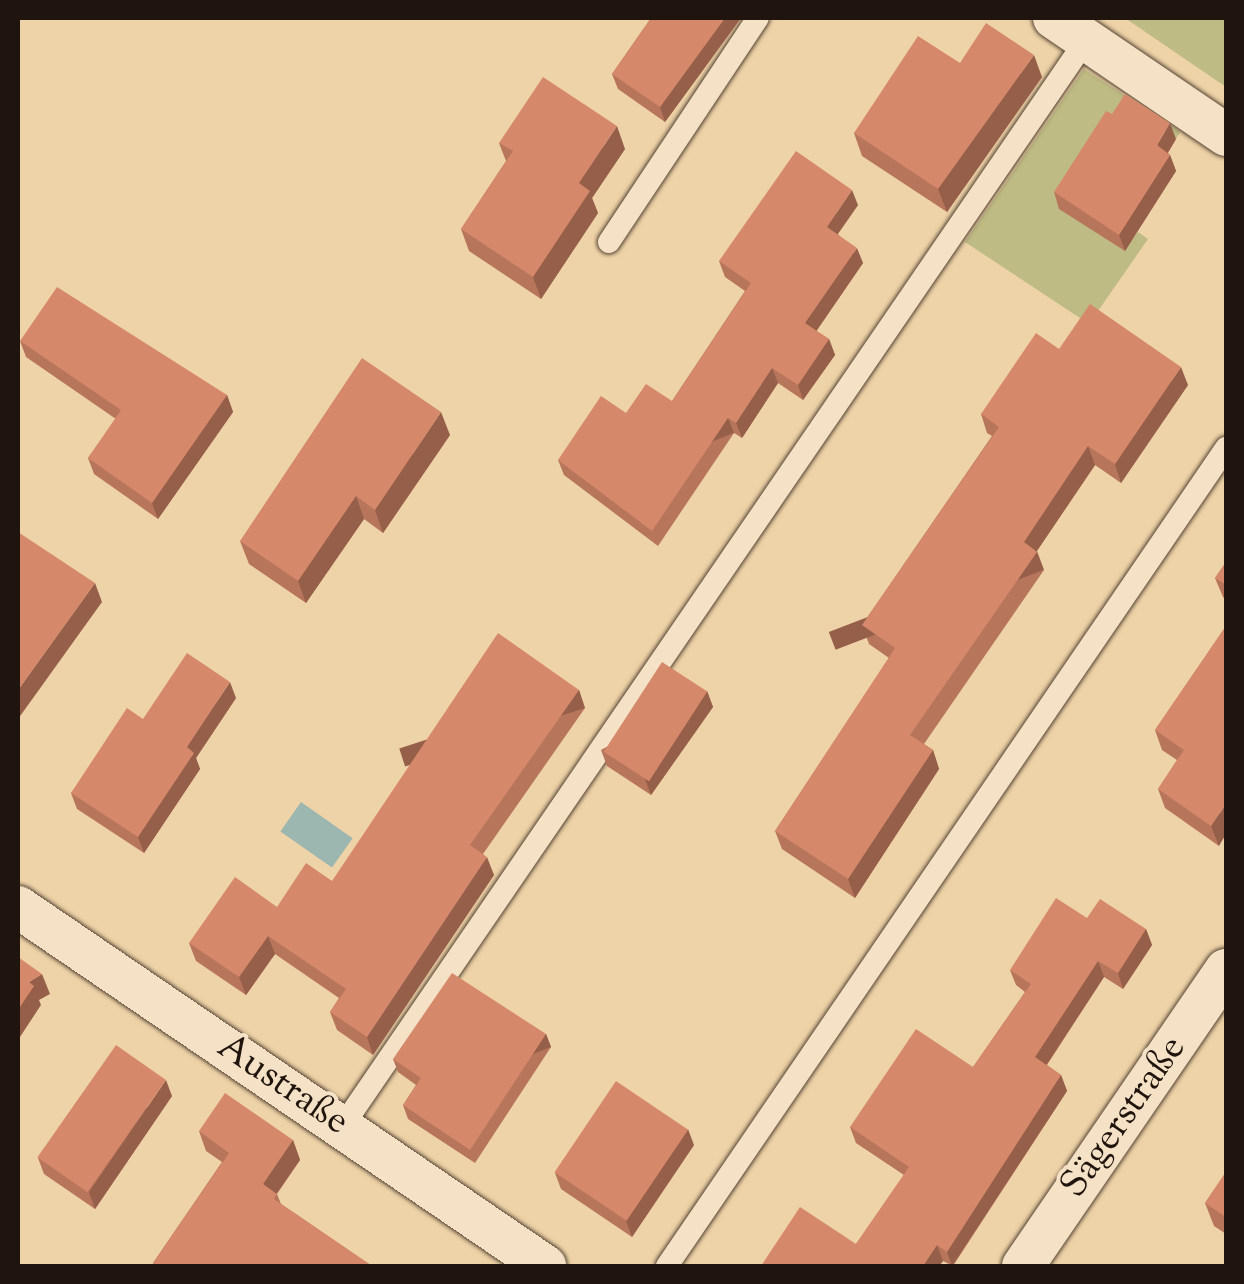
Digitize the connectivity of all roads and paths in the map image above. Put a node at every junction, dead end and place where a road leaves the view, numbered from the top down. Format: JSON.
{"nodes":[{"id":1,"x":758,"y":18,"type":"edge"},
{"id":2,"x":1070,"y":29,"type":"edge"},
{"id":3,"x":1226,"y":135,"type":"edge"},
{"id":4,"x":609,"y":242,"type":"dead end"},
{"id":5,"x":1226,"y":448,"type":"edge"},
{"id":6,"x":18,"y":907,"type":"edge"},
{"id":7,"x":1226,"y":970,"type":"edge"},
{"id":8,"x":342,"y":1127,"type":"junction"},
{"id":9,"x":545,"y":1266,"type":"edge"},
{"id":10,"x":667,"y":1266,"type":"edge"},
{"id":11,"x":1023,"y":1266,"type":"edge"}],
"edges":[{"from":1,"to":4,"type":"lane"},
{"from":2,"to":3,"type":"street"},
{"from":2,"to":8,"type":"lane"},
{"from":5,"to":10,"type":"lane"},
{"from":6,"to":8,"type":"street","name":"Austraße"},
{"from":7,"to":11,"type":"street","name":"Sägerstraße"},
{"from":8,"to":9,"type":"street","name":"Austraße"}]}
